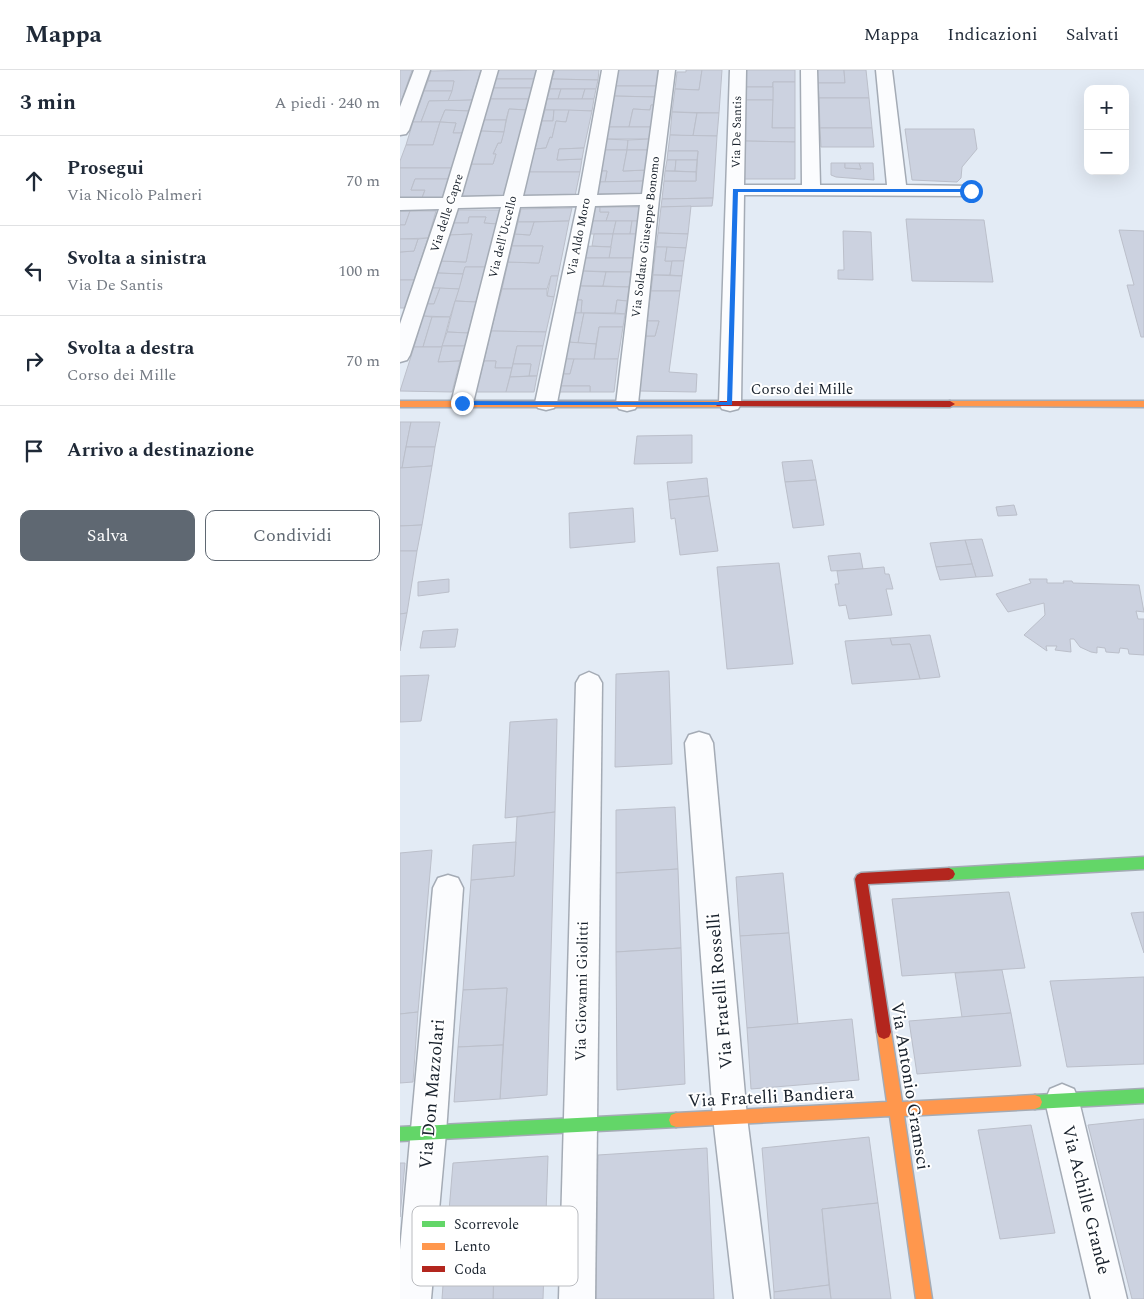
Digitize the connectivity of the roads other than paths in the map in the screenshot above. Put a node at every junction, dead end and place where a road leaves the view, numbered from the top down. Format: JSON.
{"nodes":[{"id":1,"x":422,"y":70,"type":"edge"},
{"id":2,"x":490,"y":70,"type":"edge"},
{"id":3,"x":545,"y":70,"type":"edge"},
{"id":4,"x":610,"y":70,"type":"edge"},
{"id":5,"x":667,"y":70,"type":"edge"},
{"id":6,"x":738,"y":70,"type":"edge"},
{"id":7,"x":809,"y":70,"type":"edge"},
{"id":8,"x":884,"y":70,"type":"edge"},
{"id":9,"x":400,"y":130,"type":"edge"},
{"id":10,"x":735,"y":190,"type":"junction"},
{"id":11,"x":811,"y":190,"type":"junction"},
{"id":12,"x":897,"y":190,"type":"junction"},
{"id":13,"x":971,"y":191,"type":"dead end"},
{"id":14,"x":650,"y":199,"type":"junction"},
{"id":15,"x":587,"y":200,"type":"junction"},
{"id":16,"x":512,"y":202,"type":"junction"},
{"id":17,"x":400,"y":204,"type":"edge"},
{"id":18,"x":450,"y":204,"type":"junction"},
{"id":19,"x":400,"y":355,"type":"edge"},
{"id":20,"x":462,"y":403,"type":"junction"},
{"id":21,"x":546,"y":403,"type":"junction"},
{"id":22,"x":400,"y":404,"type":"edge"},
{"id":23,"x":627,"y":404,"type":"junction"},
{"id":24,"x":730,"y":404,"type":"junction"},
{"id":25,"x":1144,"y":404,"type":"edge"},
{"id":26,"x":589,"y":683,"type":"dead end"},
{"id":27,"x":698,"y":743,"type":"dead end"},
{"id":28,"x":1144,"y":864,"type":"edge"},
{"id":29,"x":448,"y":888,"type":"dead end"},
{"id":30,"x":1144,"y":1096,"type":"edge"},
{"id":31,"x":1062,"y":1101,"type":"junction"},
{"id":32,"x":896,"y":1108,"type":"junction"},
{"id":33,"x":730,"y":1117,"type":"junction"},
{"id":34,"x":579,"y":1125,"type":"junction"},
{"id":35,"x":414,"y":1133,"type":"edge"},
{"id":36,"x":414,"y":1206,"type":"edge"},
{"id":37,"x":578,"y":1212,"type":"edge"},
{"id":38,"x":413,"y":1286,"type":"edge"},
{"id":39,"x":577,"y":1286,"type":"edge"},
{"id":40,"x":413,"y":1299,"type":"edge"},
{"id":41,"x":577,"y":1299,"type":"edge"},
{"id":42,"x":752,"y":1299,"type":"edge"},
{"id":43,"x":924,"y":1299,"type":"edge"},
{"id":44,"x":1109,"y":1299,"type":"edge"}],
"edges":[{"from":1,"to":9,"type":"street"},
{"from":2,"to":18,"type":"street","name":"Via delle Capre"},
{"from":3,"to":16,"type":"street","name":"Via dell'Uccello"},
{"from":4,"to":15,"type":"street","name":"Via Aldo Moro"},
{"from":5,"to":14,"type":"street","name":"Via Soldato Giuseppe Bonomo"},
{"from":6,"to":10,"type":"street","name":"Via De Santis"},
{"from":7,"to":11,"type":"street"},
{"from":8,"to":12,"type":"street"},
{"from":10,"to":11,"type":"street"},
{"from":10,"to":24,"type":"street","name":"Via De Santis"},
{"from":11,"to":12,"type":"street"},
{"from":12,"to":13,"type":"street"},
{"from":14,"to":15,"type":"street"},
{"from":14,"to":23,"type":"street","name":"Via Soldato Giuseppe Bonomo"},
{"from":15,"to":16,"type":"street"},
{"from":15,"to":21,"type":"street","name":"Via Aldo Moro"},
{"from":16,"to":18,"type":"street"},
{"from":16,"to":20,"type":"street","name":"Via dell'Uccello"},
{"from":17,"to":18,"type":"street"},
{"from":18,"to":19,"type":"street","name":"Via delle Capre"},
{"from":20,"to":21,"type":"street","name":"Corso dei Mille"},
{"from":20,"to":22,"type":"street","name":"Corso dei Mille"},
{"from":21,"to":23,"type":"street","name":"Corso dei Mille"},
{"from":23,"to":24,"type":"street","name":"Corso dei Mille"},
{"from":24,"to":25,"type":"street","name":"Corso dei Mille"},
{"from":26,"to":34,"type":"street","name":"Via Giovanni Giolitti"},
{"from":27,"to":33,"type":"street","name":"Via Fratelli Rosselli"},
{"from":28,"to":32,"type":"street","name":"Via Antonio Gramsci"},
{"from":29,"to":35,"type":"street","name":"Via Don Mazzolari"},
{"from":30,"to":31,"type":"street","name":"Via Fratelli Bandiera"},
{"from":31,"to":32,"type":"street","name":"Via Fratelli Bandiera"},
{"from":31,"to":44,"type":"street","name":"Via Achille Grande"},
{"from":32,"to":33,"type":"street","name":"Via Fratelli Bandiera"},
{"from":32,"to":43,"type":"street","name":"Via Antonio Gramsci"},
{"from":33,"to":34,"type":"street","name":"Via Fratelli Bandiera"},
{"from":33,"to":42,"type":"street","name":"Via Fratelli Rosselli"},
{"from":34,"to":35,"type":"street","name":"Via Fratelli Bandiera"},
{"from":34,"to":37,"type":"street","name":"Via Giovanni Giolitti"},
{"from":35,"to":36,"type":"street","name":"Via Don Mazzolari"},
{"from":38,"to":40,"type":"street","name":"Via Don Mazzolari"},
{"from":39,"to":41,"type":"street","name":"Via Giovanni Giolitti"}]}
